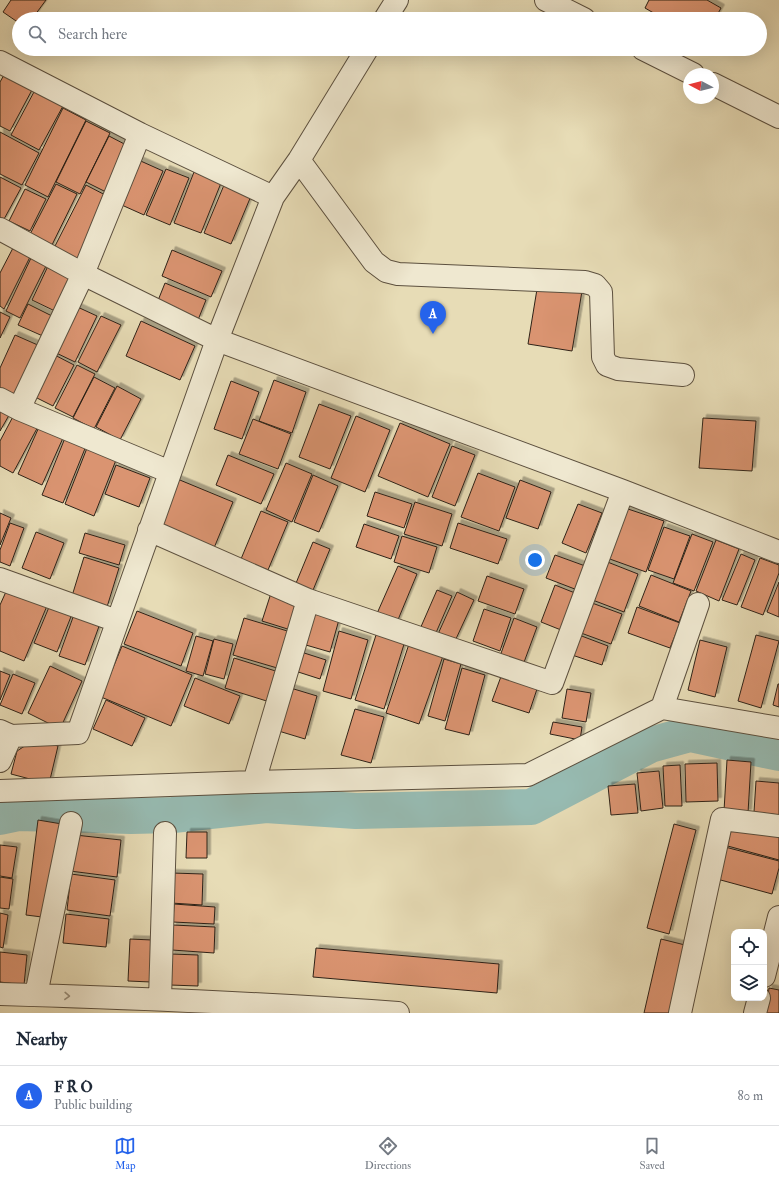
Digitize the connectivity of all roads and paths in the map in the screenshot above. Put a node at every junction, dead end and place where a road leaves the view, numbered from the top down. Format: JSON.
{"nodes":[{"id":1,"x":397,"y":0,"type":"edge"},
{"id":2,"x":546,"y":0,"type":"edge"},
{"id":3,"x":389,"y":12,"type":"edge"},
{"id":4,"x":570,"y":12,"type":"edge"},
{"id":5,"x":363,"y":56,"type":"edge"},
{"id":6,"x":657,"y":56,"type":"edge"},
{"id":7,"x":1,"y":65,"type":"edge"},
{"id":8,"x":683,"y":69,"type":"edge"},
{"id":9,"x":719,"y":87,"type":"edge"},
{"id":10,"x":779,"y":117,"type":"edge"},
{"id":11,"x":140,"y":134,"type":"junction"},
{"id":12,"x":299,"y":160,"type":"junction"},
{"id":13,"x":273,"y":197,"type":"junction"},
{"id":14,"x":0,"y":228,"type":"edge"},
{"id":15,"x":83,"y":274,"type":"junction"},
{"id":16,"x":217,"y":340,"type":"junction"},
{"id":17,"x":683,"y":375,"type":"dead end"},
{"id":18,"x":0,"y":399,"type":"edge"},
{"id":19,"x":19,"y":409,"type":"junction"},
{"id":20,"x":170,"y":472,"type":"junction"},
{"id":21,"x":623,"y":491,"type":"junction"},
{"id":22,"x":149,"y":530,"type":"junction"},
{"id":23,"x":779,"y":552,"type":"edge"},
{"id":24,"x":0,"y":579,"type":"edge"},
{"id":25,"x":308,"y":600,"type":"junction"},
{"id":26,"x":698,"y":604,"type":"dead end"},
{"id":27,"x":117,"y":621,"type":"junction"},
{"id":28,"x":662,"y":708,"type":"junction"},
{"id":29,"x":779,"y":728,"type":"edge"},
{"id":30,"x":6,"y":734,"type":"edge"},
{"id":31,"x":0,"y":761,"type":"edge"},
{"id":32,"x":254,"y":782,"type":"junction"},
{"id":33,"x":0,"y":791,"type":"edge"},
{"id":34,"x":71,"y":823,"type":"dead end"},
{"id":35,"x":779,"y":826,"type":"edge"},
{"id":36,"x":165,"y":833,"type":"dead end"},
{"id":37,"x":779,"y":917,"type":"edge"},
{"id":38,"x":767,"y":965,"type":"edge"},
{"id":39,"x":0,"y":994,"type":"edge"},
{"id":40,"x":36,"y":995,"type":"junction"},
{"id":41,"x":160,"y":999,"type":"junction"},
{"id":42,"x":757,"y":1001,"type":"edge"},
{"id":43,"x":398,"y":1013,"type":"edge"},
{"id":44,"x":680,"y":1013,"type":"edge"},
{"id":45,"x":755,"y":1013,"type":"edge"}],
"edges":[{"from":1,"to":3,"type":"street"},
{"from":2,"to":4,"type":"street"},
{"from":5,"to":12,"type":"street"},
{"from":6,"to":8,"type":"street"},
{"from":7,"to":11,"type":"street"},
{"from":9,"to":10,"type":"street"},
{"from":11,"to":13,"type":"street"},
{"from":11,"to":15,"type":"street"},
{"from":12,"to":13,"type":"street"},
{"from":12,"to":17,"type":"street"},
{"from":13,"to":16,"type":"street"},
{"from":14,"to":15,"type":"street"},
{"from":15,"to":16,"type":"street"},
{"from":15,"to":19,"type":"street"},
{"from":16,"to":20,"type":"street"},
{"from":16,"to":21,"type":"street"},
{"from":18,"to":19,"type":"street"},
{"from":19,"to":20,"type":"street"},
{"from":20,"to":22,"type":"street"},
{"from":21,"to":23,"type":"street"},
{"from":21,"to":25,"type":"street"},
{"from":22,"to":25,"type":"street"},
{"from":22,"to":27,"type":"street"},
{"from":24,"to":27,"type":"street"},
{"from":25,"to":32,"type":"street"},
{"from":26,"to":28,"type":"street"},
{"from":27,"to":30,"type":"street"},
{"from":28,"to":29,"type":"street"},
{"from":28,"to":32,"type":"street"},
{"from":30,"to":31,"type":"street"},
{"from":32,"to":33,"type":"street"},
{"from":34,"to":40,"type":"street"},
{"from":35,"to":44,"type":"street"},
{"from":36,"to":41,"type":"street"},
{"from":37,"to":38,"type":"street"},
{"from":39,"to":40,"type":"street"},
{"from":40,"to":41,"type":"street","one_way":true},
{"from":41,"to":43,"type":"street"},
{"from":42,"to":45,"type":"street"}]}
